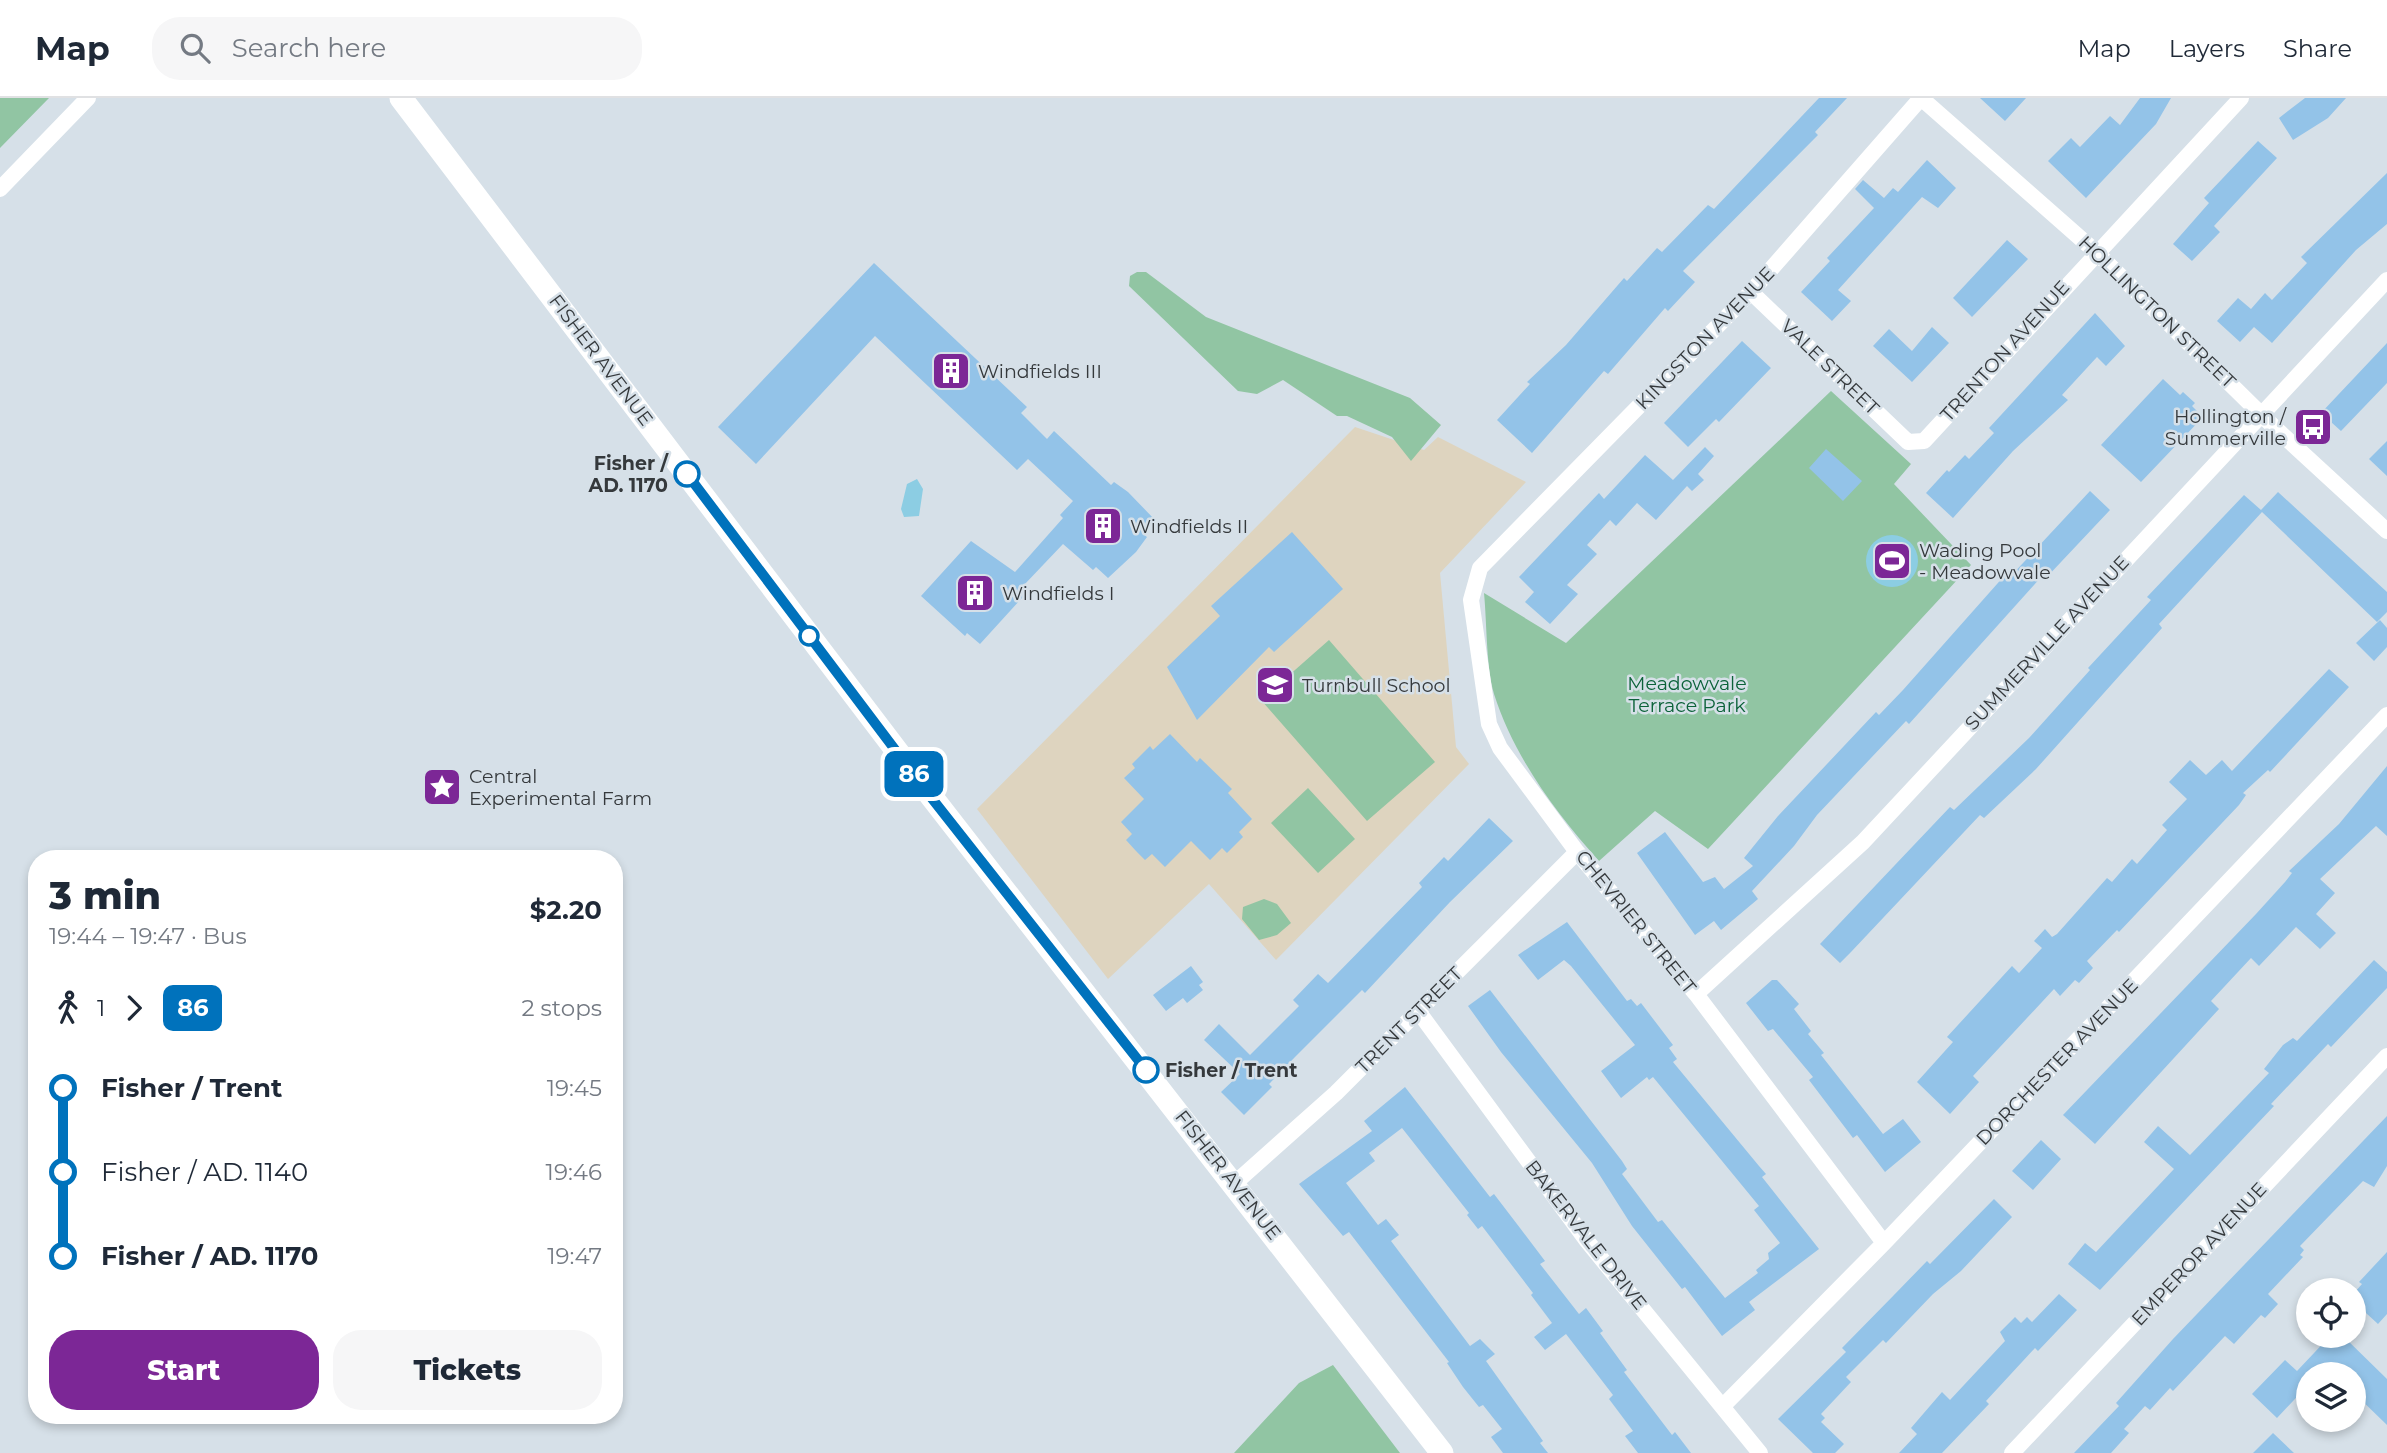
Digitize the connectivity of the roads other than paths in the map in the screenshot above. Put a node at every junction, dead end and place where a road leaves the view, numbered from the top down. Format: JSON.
{"nodes":[{"id":1,"x":88,"y":98,"type":"edge"},
{"id":2,"x":401,"y":98,"type":"edge"},
{"id":3,"x":1921,"y":98,"type":"edge"},
{"id":4,"x":2241,"y":98,"type":"edge"},
{"id":5,"x":0,"y":189,"type":"edge"},
{"id":6,"x":2096,"y":252,"type":"junction"},
{"id":7,"x":2387,"y":280,"type":"edge"},
{"id":8,"x":1751,"y":292,"type":"junction"},
{"id":9,"x":2261,"y":412,"type":"junction"},
{"id":10,"x":1908,"y":442,"type":"joint"},
{"id":11,"x":2387,"y":531,"type":"edge"},
{"id":12,"x":1480,"y":569,"type":"joint"},
{"id":13,"x":2387,"y":715,"type":"edge"},
{"id":14,"x":1577,"y":852,"type":"junction"},
{"id":15,"x":1696,"y":994,"type":"junction"},
{"id":16,"x":1418,"y":1011,"type":"junction"},
{"id":17,"x":2387,"y":1056,"type":"edge"},
{"id":18,"x":1235,"y":1183,"type":"junction"},
{"id":19,"x":1884,"y":1243,"type":"junction"},
{"id":20,"x":1723,"y":1406,"type":"junction"},
{"id":21,"x":1442,"y":1453,"type":"edge"},
{"id":22,"x":1760,"y":1453,"type":"edge"},
{"id":23,"x":2012,"y":1453,"type":"edge"}],
"edges":[{"from":1,"to":5,"type":"street"},
{"from":2,"to":18,"type":"main road","name":"FISHER AVENUE"},
{"from":3,"to":6,"type":"street","name":"HOLLINGTON STREET"},
{"from":3,"to":8,"type":"street","name":"KINGSTON AVENUE"},
{"from":4,"to":6,"type":"street","name":"TRENTON AVENUE"},
{"from":6,"to":9,"type":"street","name":"HOLLINGTON STREET"},
{"from":6,"to":10,"type":"street","name":"TRENTON AVENUE"},
{"from":7,"to":9,"type":"street","name":"SUMMERVILLE AVENUE"},
{"from":8,"to":10,"type":"street","name":"VALE STREET"},
{"from":8,"to":12,"type":"street","name":"KINGSTON AVENUE"},
{"from":9,"to":11,"type":"street","name":"HOLLINGTON STREET"},
{"from":9,"to":15,"type":"street","name":"SUMMERVILLE AVENUE"},
{"from":12,"to":14,"type":"street","name":"CHEVRIER STREET"},
{"from":13,"to":19,"type":"street","name":"DORCHESTER AVENUE"},
{"from":14,"to":15,"type":"street","name":"CHEVRIER STREET"},
{"from":14,"to":16,"type":"street","name":"TRENT STREET"},
{"from":15,"to":19,"type":"street","name":"CHEVRIER STREET"},
{"from":16,"to":18,"type":"street","name":"TRENT STREET"},
{"from":16,"to":20,"type":"street","name":"BAKERVALE DRIVE"},
{"from":17,"to":23,"type":"street","name":"EMPEROR AVENUE"},
{"from":18,"to":21,"type":"main road","name":"FISHER AVENUE"},
{"from":19,"to":20,"type":"street","name":"DORCHESTER AVENUE"},
{"from":20,"to":22,"type":"street","name":"BAKERVALE DRIVE"}]}
